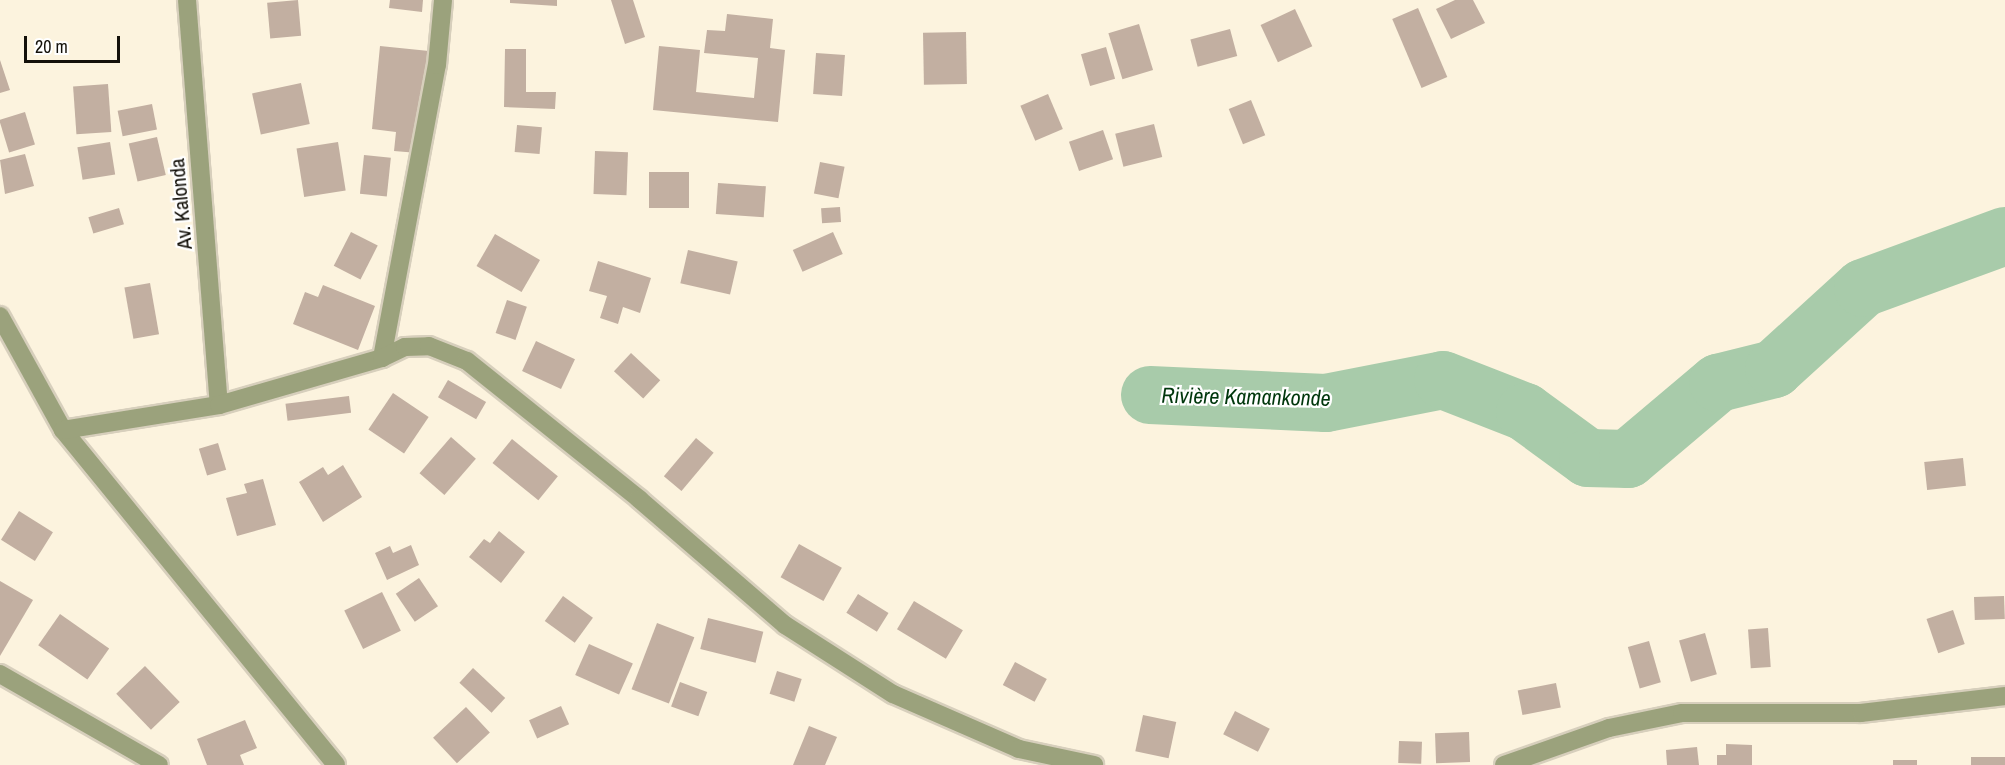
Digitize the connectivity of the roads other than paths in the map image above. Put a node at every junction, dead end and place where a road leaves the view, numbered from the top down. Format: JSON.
{"nodes":[{"id":1,"x":187,"y":0,"type":"edge"},
{"id":2,"x":443,"y":0,"type":"edge"},
{"id":3,"x":0,"y":316,"type":"edge"},
{"id":4,"x":382,"y":358,"type":"junction"},
{"id":5,"x":219,"y":405,"type":"junction"},
{"id":6,"x":63,"y":430,"type":"junction"},
{"id":7,"x":0,"y":674,"type":"edge"},
{"id":8,"x":2005,"y":696,"type":"edge"},
{"id":9,"x":159,"y":765,"type":"edge"},
{"id":10,"x":336,"y":765,"type":"edge"},
{"id":11,"x":1094,"y":765,"type":"edge"},
{"id":12,"x":1504,"y":765,"type":"edge"}],
"edges":[{"from":1,"to":5,"type":"street","name":"Av. Kalonda"},
{"from":2,"to":4,"type":"street"},
{"from":3,"to":6,"type":"street"},
{"from":4,"to":5,"type":"street"},
{"from":4,"to":11,"type":"street"},
{"from":5,"to":6,"type":"street"},
{"from":6,"to":10,"type":"street"},
{"from":7,"to":9,"type":"street"},
{"from":8,"to":12,"type":"street"}]}
